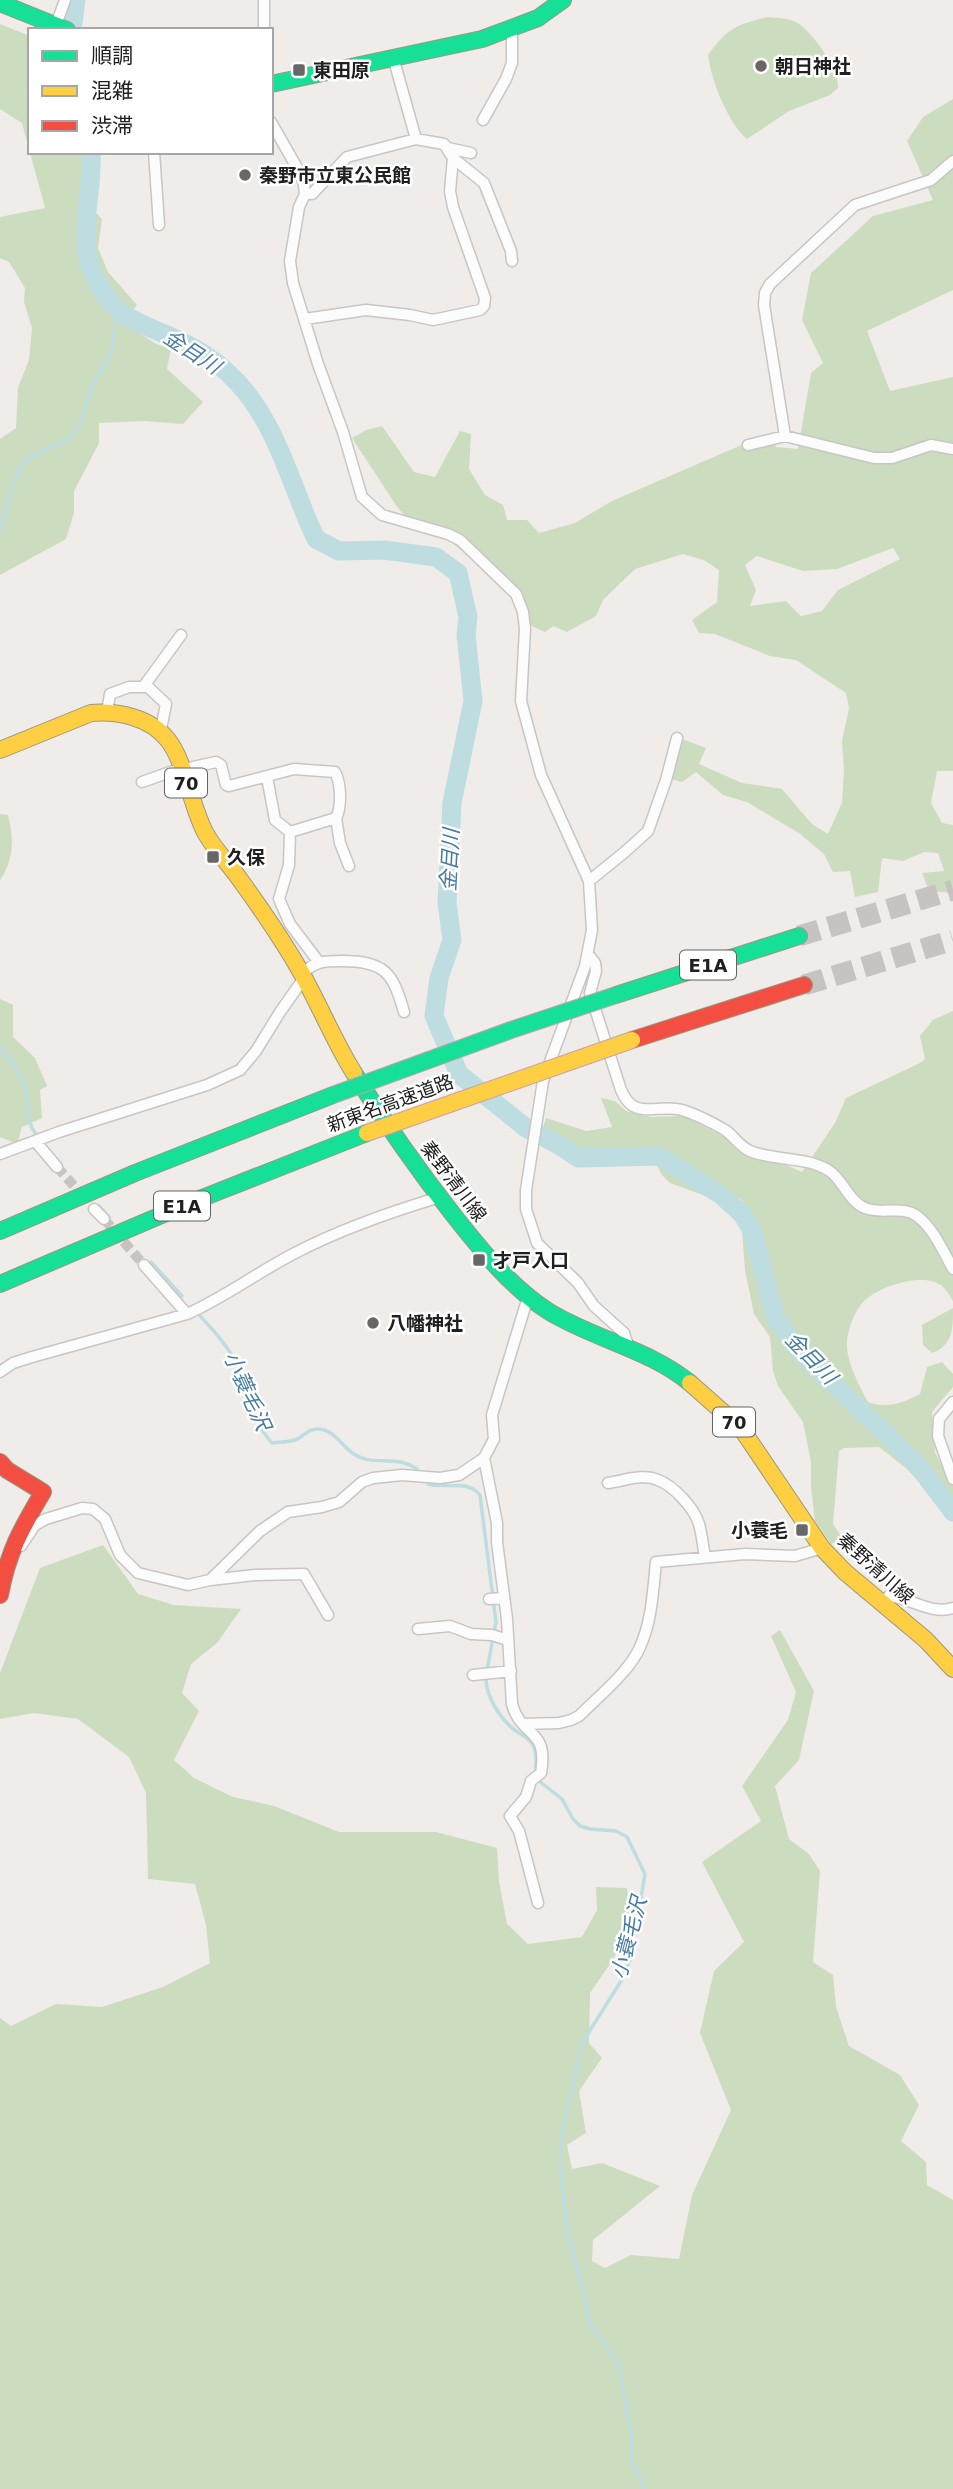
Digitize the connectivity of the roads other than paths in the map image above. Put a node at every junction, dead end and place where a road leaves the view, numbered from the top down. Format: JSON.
{"nodes":[{"id":1,"x":65,"y":0,"type":"edge"},
{"id":2,"x":264,"y":0,"type":"edge"},
{"id":3,"x":563,"y":0,"type":"edge"},
{"id":4,"x":0,"y":3,"type":"edge"},
{"id":5,"x":61,"y":24,"type":"edge"},
{"id":6,"x":264,"y":28,"type":"edge"},
{"id":7,"x":512,"y":29,"type":"junction"},
{"id":8,"x":393,"y":57,"type":"junction"},
{"id":9,"x":273,"y":84,"type":"edge"},
{"id":10,"x":483,"y":120,"type":"dead end"},
{"id":11,"x":273,"y":126,"type":"edge"},
{"id":12,"x":416,"y":139,"type":"junction"},
{"id":13,"x":451,"y":153,"type":"junction"},
{"id":14,"x":471,"y":153,"type":"dead end"},
{"id":15,"x":154,"y":154,"type":"edge"},
{"id":16,"x":953,"y":161,"type":"edge"},
{"id":17,"x":305,"y":194,"type":"junction"},
{"id":18,"x":159,"y":225,"type":"dead end"},
{"id":19,"x":512,"y":261,"type":"dead end"},
{"id":20,"x":305,"y":319,"type":"junction"},
{"id":21,"x":785,"y":436,"type":"junction"},
{"id":22,"x":748,"y":445,"type":"dead end"},
{"id":23,"x":953,"y":449,"type":"edge"},
{"id":24,"x":181,"y":635,"type":"dead end"},
{"id":25,"x":144,"y":685,"type":"junction"},
{"id":26,"x":107,"y":712,"type":"junction"},
{"id":27,"x":160,"y":734,"type":"junction"},
{"id":28,"x":677,"y":738,"type":"dead end"},
{"id":29,"x":0,"y":750,"type":"edge"},
{"id":30,"x":181,"y":770,"type":"junction"},
{"id":31,"x":267,"y":777,"type":"junction"},
{"id":32,"x":142,"y":782,"type":"dead end"},
{"id":33,"x":336,"y":818,"type":"junction"},
{"id":34,"x":290,"y":832,"type":"junction"},
{"id":35,"x":349,"y":866,"type":"dead end"},
{"id":36,"x":589,"y":881,"type":"junction"},
{"id":37,"x":799,"y":936,"type":"tunnel mouth"},
{"id":38,"x":589,"y":954,"type":"junction"},
{"id":39,"x":318,"y":961,"type":"junction"},
{"id":40,"x":303,"y":976,"type":"junction"},
{"id":41,"x":804,"y":985,"type":"tunnel mouth"},
{"id":42,"x":404,"y":1012,"type":"dead end"},
{"id":43,"x":35,"y":1141,"type":"junction"},
{"id":44,"x":0,"y":1154,"type":"edge"},
{"id":45,"x":57,"y":1167,"type":"tunnel mouth"},
{"id":46,"x":440,"y":1197,"type":"junction"},
{"id":47,"x":94,"y":1209,"type":"dead end"},
{"id":48,"x":104,"y":1219,"type":"tunnel mouth"},
{"id":49,"x":0,"y":1231,"type":"edge"},
{"id":50,"x":144,"y":1265,"type":"tunnel mouth"},
{"id":51,"x":953,"y":1269,"type":"edge"},
{"id":52,"x":0,"y":1284,"type":"edge"},
{"id":53,"x":528,"y":1297,"type":"junction"},
{"id":54,"x":187,"y":1314,"type":"junction"},
{"id":55,"x":629,"y":1348,"type":"junction"},
{"id":56,"x":0,"y":1372,"type":"edge"},
{"id":57,"x":953,"y":1402,"type":"edge"},
{"id":58,"x":484,"y":1458,"type":"junction"},
{"id":59,"x":0,"y":1462,"type":"edge"},
{"id":60,"x":953,"y":1479,"type":"edge"},
{"id":61,"x":608,"y":1483,"type":"dead end"},
{"id":62,"x":822,"y":1548,"type":"junction"},
{"id":63,"x":705,"y":1557,"type":"junction"},
{"id":64,"x":210,"y":1580,"type":"junction"},
{"id":65,"x":1,"y":1593,"type":"edge"},
{"id":66,"x":502,"y":1598,"type":"junction"},
{"id":67,"x":489,"y":1599,"type":"dead end"},
{"id":68,"x":882,"y":1603,"type":"junction"},
{"id":69,"x":953,"y":1608,"type":"edge"},
{"id":70,"x":328,"y":1615,"type":"dead end"},
{"id":71,"x":418,"y":1629,"type":"dead end"},
{"id":72,"x":506,"y":1639,"type":"junction"},
{"id":73,"x":953,"y":1669,"type":"edge"},
{"id":74,"x":512,"y":1671,"type":"junction"},
{"id":75,"x":477,"y":1674,"type":"dead end"},
{"id":76,"x":526,"y":1728,"type":"junction"},
{"id":77,"x":523,"y":1742,"type":"dead end"},
{"id":78,"x":538,"y":1903,"type":"dead end"}],
"edges":[{"from":1,"to":5,"type":"street"},
{"from":2,"to":6,"type":"street"},
{"from":3,"to":7,"type":"main road"},
{"from":4,"to":5,"type":"main road"},
{"from":7,"to":8,"type":"main road"},
{"from":7,"to":10,"type":"street"},
{"from":8,"to":9,"type":"main road"},
{"from":8,"to":12,"type":"street"},
{"from":11,"to":17,"type":"street"},
{"from":12,"to":13,"type":"street"},
{"from":12,"to":17,"type":"street"},
{"from":13,"to":14,"type":"street"},
{"from":13,"to":19,"type":"street"},
{"from":13,"to":20,"type":"street"},
{"from":15,"to":18,"type":"street"},
{"from":16,"to":21,"type":"street"},
{"from":17,"to":20,"type":"street"},
{"from":20,"to":36,"type":"street"},
{"from":21,"to":22,"type":"street"},
{"from":21,"to":23,"type":"street"},
{"from":24,"to":25,"type":"street"},
{"from":25,"to":26,"type":"street"},
{"from":25,"to":27,"type":"street"},
{"from":26,"to":27,"type":"main road","name":"秦野清川線","number":"70"},
{"from":26,"to":29,"type":"main road","name":"秦野清川線","number":"70"},
{"from":27,"to":30,"type":"main road","name":"秦野清川線","number":"70"},
{"from":28,"to":36,"type":"street"},
{"from":30,"to":31,"type":"street"},
{"from":30,"to":32,"type":"street"},
{"from":30,"to":40,"type":"main road","name":"秦野清川線","number":"70"},
{"from":31,"to":33,"type":"street"},
{"from":31,"to":34,"type":"street"},
{"from":33,"to":34,"type":"street"},
{"from":33,"to":35,"type":"street"},
{"from":34,"to":39,"type":"street"},
{"from":36,"to":38,"type":"street"},
{"from":37,"to":49,"type":"main road","name":"新東名高速道路","number":"E1A","bridge":true},
{"from":38,"to":51,"type":"street"},
{"from":38,"to":55,"type":"street"},
{"from":39,"to":40,"type":"street"},
{"from":39,"to":42,"type":"street"},
{"from":40,"to":43,"type":"street"},
{"from":40,"to":46,"type":"main road","name":"秦野清川線","number":"70"},
{"from":41,"to":52,"type":"main road","name":"新東名高速道路","number":"E1A","bridge":true},
{"from":43,"to":44,"type":"street"},
{"from":43,"to":45,"type":"street"},
{"from":46,"to":53,"type":"main road","name":"秦野清川線","number":"70"},
{"from":46,"to":54,"type":"street"},
{"from":47,"to":48,"type":"street"},
{"from":50,"to":54,"type":"street"},
{"from":53,"to":55,"type":"main road","name":"秦野清川線","number":"70"},
{"from":53,"to":58,"type":"street"},
{"from":54,"to":56,"type":"street"},
{"from":55,"to":62,"type":"main road","name":"秦野清川線","number":"70"},
{"from":57,"to":60,"type":"street"},
{"from":58,"to":64,"type":"street"},
{"from":58,"to":66,"type":"street"},
{"from":59,"to":65,"type":"main road"},
{"from":61,"to":63,"type":"street"},
{"from":62,"to":63,"type":"street"},
{"from":62,"to":68,"type":"main road","name":"秦野清川線","number":"70"},
{"from":63,"to":76,"type":"street"},
{"from":64,"to":65,"type":"street"},
{"from":64,"to":70,"type":"street"},
{"from":66,"to":67,"type":"street"},
{"from":66,"to":72,"type":"street"},
{"from":68,"to":69,"type":"street"},
{"from":68,"to":73,"type":"main road","name":"秦野清川線","number":"70"},
{"from":71,"to":72,"type":"street"},
{"from":72,"to":74,"type":"street"},
{"from":74,"to":75,"type":"street"},
{"from":74,"to":76,"type":"street"},
{"from":76,"to":77,"type":"street"},
{"from":76,"to":78,"type":"street"}]}
